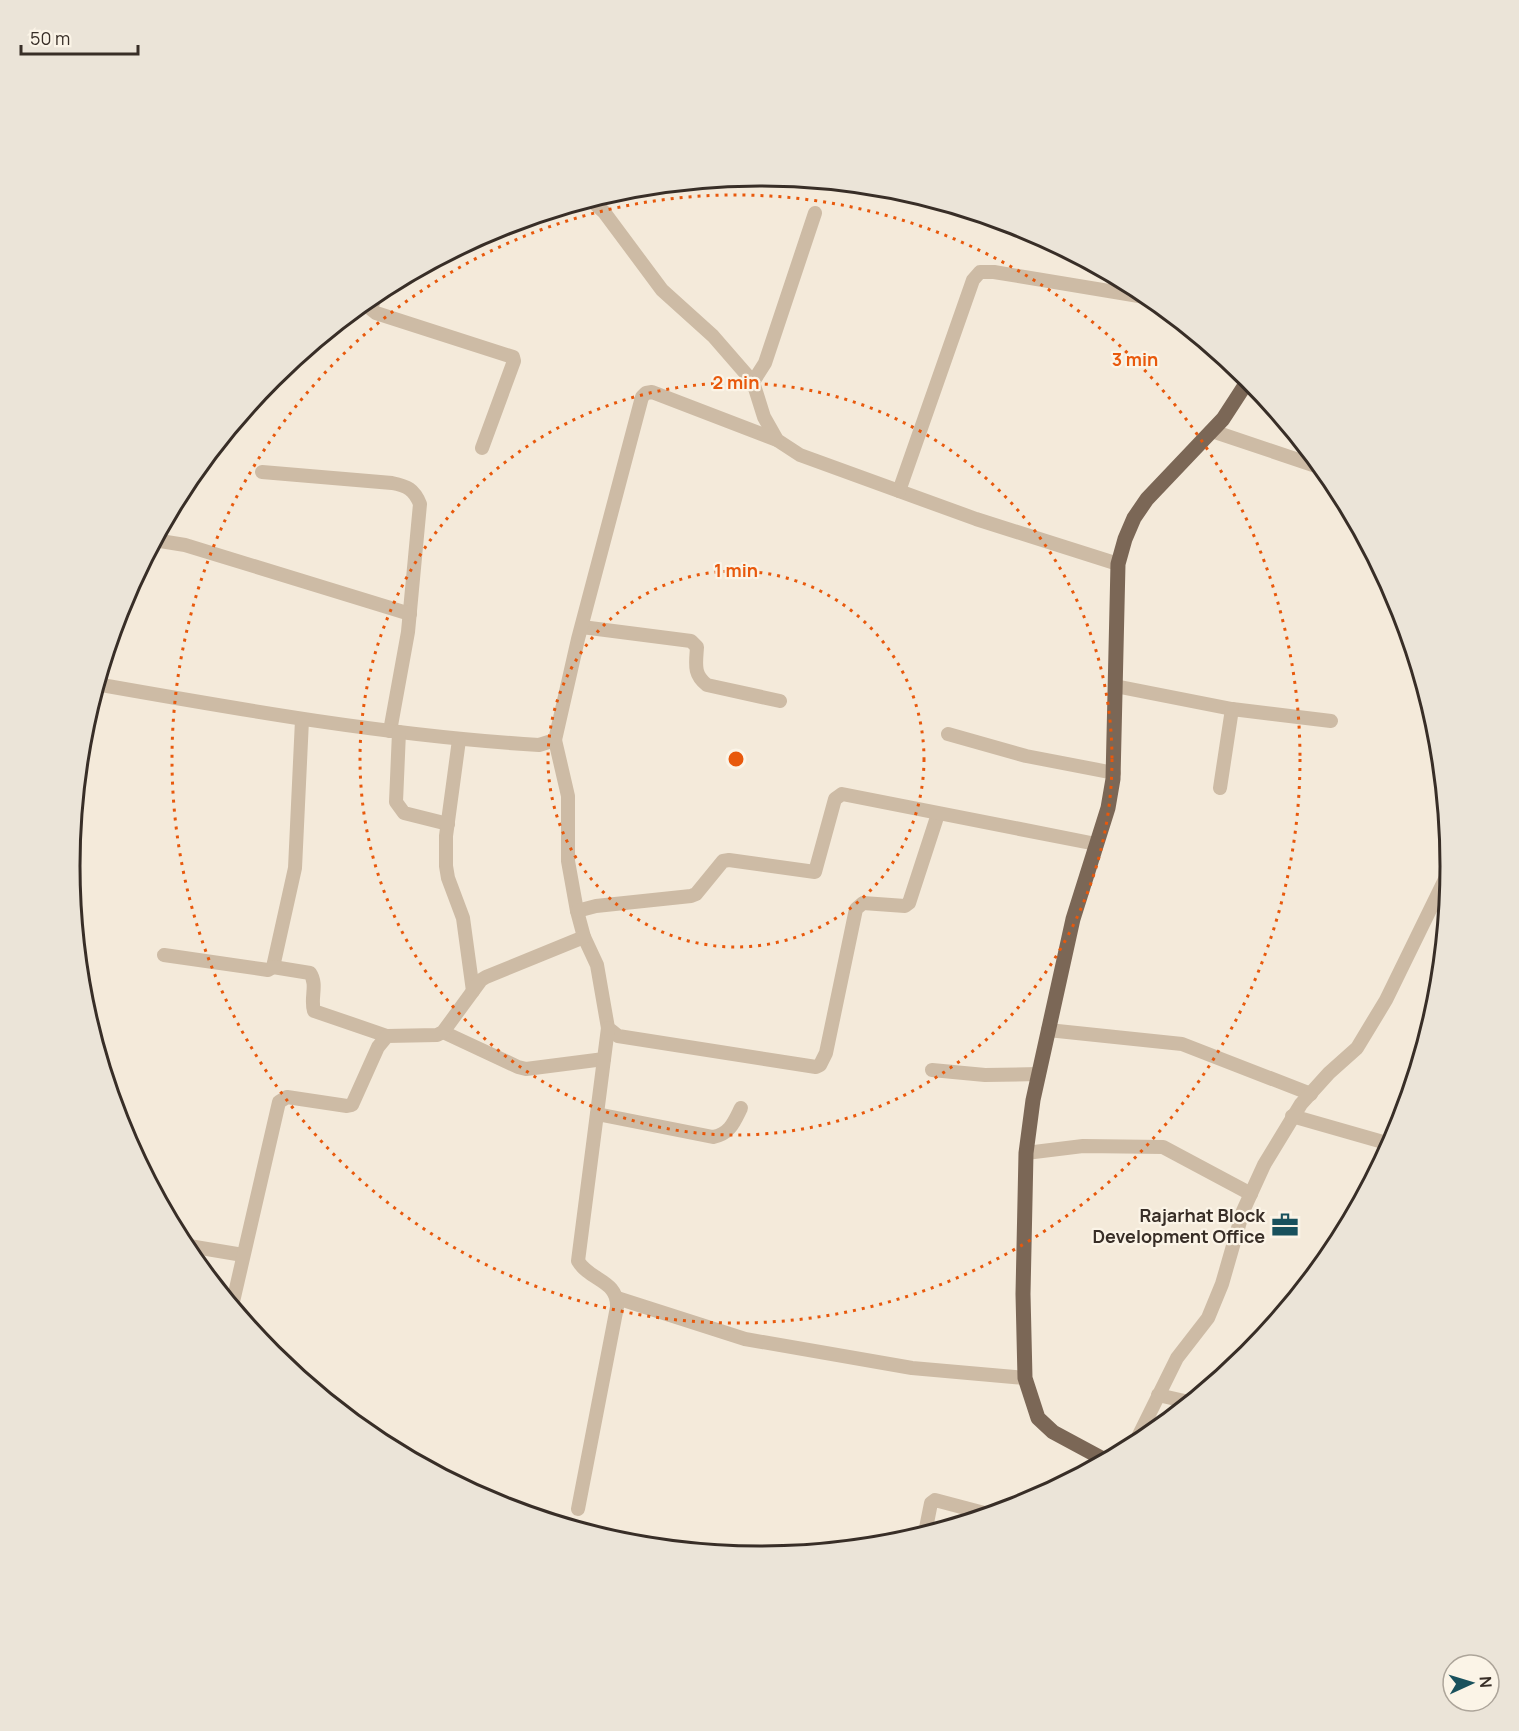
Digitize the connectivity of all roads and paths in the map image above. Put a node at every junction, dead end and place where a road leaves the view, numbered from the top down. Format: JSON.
{"nodes":[{"id":1,"x":597,"y":206,"type":"edge"},
{"id":2,"x":815,"y":213,"type":"dead end"},
{"id":3,"x":1126,"y":293,"type":"edge"},
{"id":4,"x":371,"y":308,"type":"edge"},
{"id":5,"x":753,"y":382,"type":"junction"},
{"id":6,"x":1243,"y":388,"type":"edge"},
{"id":7,"x":1212,"y":431,"type":"junction"},
{"id":8,"x":777,"y":440,"type":"junction"},
{"id":9,"x":482,"y":448,"type":"dead end"},
{"id":10,"x":1307,"y":463,"type":"edge"},
{"id":11,"x":262,"y":472,"type":"dead end"},
{"id":12,"x":899,"y":491,"type":"junction"},
{"id":13,"x":162,"y":541,"type":"edge"},
{"id":14,"x":1118,"y":564,"type":"junction"},
{"id":15,"x":410,"y":614,"type":"junction"},
{"id":16,"x":582,"y":627,"type":"junction"},
{"id":17,"x":104,"y":685,"type":"edge"},
{"id":18,"x":1115,"y":686,"type":"junction"},
{"id":19,"x":780,"y":701,"type":"dead end"},
{"id":20,"x":1232,"y":708,"type":"junction"},
{"id":21,"x":302,"y":720,"type":"junction"},
{"id":22,"x":1331,"y":721,"type":"dead end"},
{"id":23,"x":394,"y":732,"type":"junction"},
{"id":24,"x":948,"y":734,"type":"dead end"},
{"id":25,"x":459,"y":740,"type":"junction"},
{"id":26,"x":555,"y":740,"type":"junction"},
{"id":27,"x":1114,"y":773,"type":"junction"},
{"id":28,"x":1220,"y":788,"type":"dead end"},
{"id":29,"x":938,"y":814,"type":"junction"},
{"id":30,"x":448,"y":824,"type":"junction"},
{"id":31,"x":1096,"y":844,"type":"junction"},
{"id":32,"x":1438,"y":900,"type":"edge"},
{"id":33,"x":577,"y":911,"type":"junction"},
{"id":34,"x":584,"y":937,"type":"junction"},
{"id":35,"x":164,"y":955,"type":"dead end"},
{"id":36,"x":273,"y":967,"type":"junction"},
{"id":37,"x":473,"y":991,"type":"junction"},
{"id":38,"x":608,"y":1029,"type":"junction"},
{"id":39,"x":1048,"y":1030,"type":"junction"},
{"id":40,"x":443,"y":1032,"type":"junction"},
{"id":41,"x":387,"y":1036,"type":"junction"},
{"id":42,"x":604,"y":1059,"type":"junction"},
{"id":43,"x":932,"y":1070,"type":"dead end"},
{"id":44,"x":1039,"y":1074,"type":"junction"},
{"id":45,"x":1311,"y":1094,"type":"junction"},
{"id":46,"x":741,"y":1108,"type":"dead end"},
{"id":47,"x":597,"y":1114,"type":"junction"},
{"id":48,"x":1292,"y":1116,"type":"junction"},
{"id":49,"x":1381,"y":1141,"type":"edge"},
{"id":50,"x":1026,"y":1152,"type":"junction"},
{"id":51,"x":1251,"y":1194,"type":"junction"},
{"id":52,"x":197,"y":1247,"type":"edge"},
{"id":53,"x":243,"y":1255,"type":"junction"},
{"id":54,"x":234,"y":1297,"type":"edge"},
{"id":55,"x":617,"y":1298,"type":"junction"},
{"id":56,"x":1025,"y":1378,"type":"junction"},
{"id":57,"x":1158,"y":1395,"type":"junction"},
{"id":58,"x":1179,"y":1400,"type":"edge"},
{"id":59,"x":1143,"y":1427,"type":"edge"},
{"id":60,"x":1096,"y":1455,"type":"edge"},
{"id":61,"x":578,"y":1509,"type":"dead end"},
{"id":62,"x":974,"y":1510,"type":"edge"},
{"id":63,"x":927,"y":1524,"type":"edge"}],
"edges":[{"from":1,"to":5,"type":"street"},
{"from":2,"to":5,"type":"street"},
{"from":3,"to":12,"type":"street"},
{"from":4,"to":9,"type":"street"},
{"from":5,"to":8,"type":"street"},
{"from":6,"to":7,"type":"main road"},
{"from":7,"to":10,"type":"street"},
{"from":7,"to":14,"type":"main road"},
{"from":8,"to":12,"type":"street"},
{"from":8,"to":16,"type":"street"},
{"from":11,"to":15,"type":"street"},
{"from":12,"to":14,"type":"street"},
{"from":13,"to":15,"type":"street"},
{"from":14,"to":18,"type":"main road"},
{"from":15,"to":23,"type":"street"},
{"from":16,"to":19,"type":"street"},
{"from":16,"to":26,"type":"street"},
{"from":17,"to":21,"type":"street"},
{"from":18,"to":20,"type":"street"},
{"from":18,"to":27,"type":"main road"},
{"from":20,"to":22,"type":"street"},
{"from":20,"to":28,"type":"street"},
{"from":21,"to":23,"type":"street"},
{"from":21,"to":36,"type":"street"},
{"from":23,"to":25,"type":"street"},
{"from":23,"to":30,"type":"street"},
{"from":24,"to":27,"type":"street"},
{"from":25,"to":26,"type":"street"},
{"from":25,"to":30,"type":"street"},
{"from":26,"to":33,"type":"street"},
{"from":27,"to":31,"type":"main road"},
{"from":29,"to":31,"type":"street"},
{"from":29,"to":33,"type":"street"},
{"from":29,"to":38,"type":"street"},
{"from":30,"to":37,"type":"street"},
{"from":31,"to":39,"type":"main road"},
{"from":32,"to":45,"type":"street"},
{"from":33,"to":34,"type":"street"},
{"from":34,"to":37,"type":"street"},
{"from":34,"to":38,"type":"street"},
{"from":35,"to":36,"type":"street"},
{"from":36,"to":41,"type":"street"},
{"from":37,"to":40,"type":"street"},
{"from":38,"to":42,"type":"street"},
{"from":39,"to":44,"type":"main road"},
{"from":39,"to":45,"type":"street"},
{"from":40,"to":41,"type":"street"},
{"from":40,"to":42,"type":"street"},
{"from":41,"to":53,"type":"street"},
{"from":42,"to":47,"type":"street"},
{"from":43,"to":44,"type":"street"},
{"from":44,"to":50,"type":"main road"},
{"from":45,"to":48,"type":"street"},
{"from":46,"to":47,"type":"street"},
{"from":47,"to":55,"type":"street"},
{"from":48,"to":49,"type":"street"},
{"from":48,"to":51,"type":"street"},
{"from":50,"to":51,"type":"street"},
{"from":50,"to":56,"type":"main road"},
{"from":51,"to":57,"type":"street"},
{"from":52,"to":53,"type":"street"},
{"from":53,"to":54,"type":"street"},
{"from":55,"to":56,"type":"street"},
{"from":55,"to":61,"type":"street"},
{"from":56,"to":60,"type":"main road"},
{"from":57,"to":58,"type":"street"},
{"from":57,"to":59,"type":"street"},
{"from":62,"to":63,"type":"street"}]}
